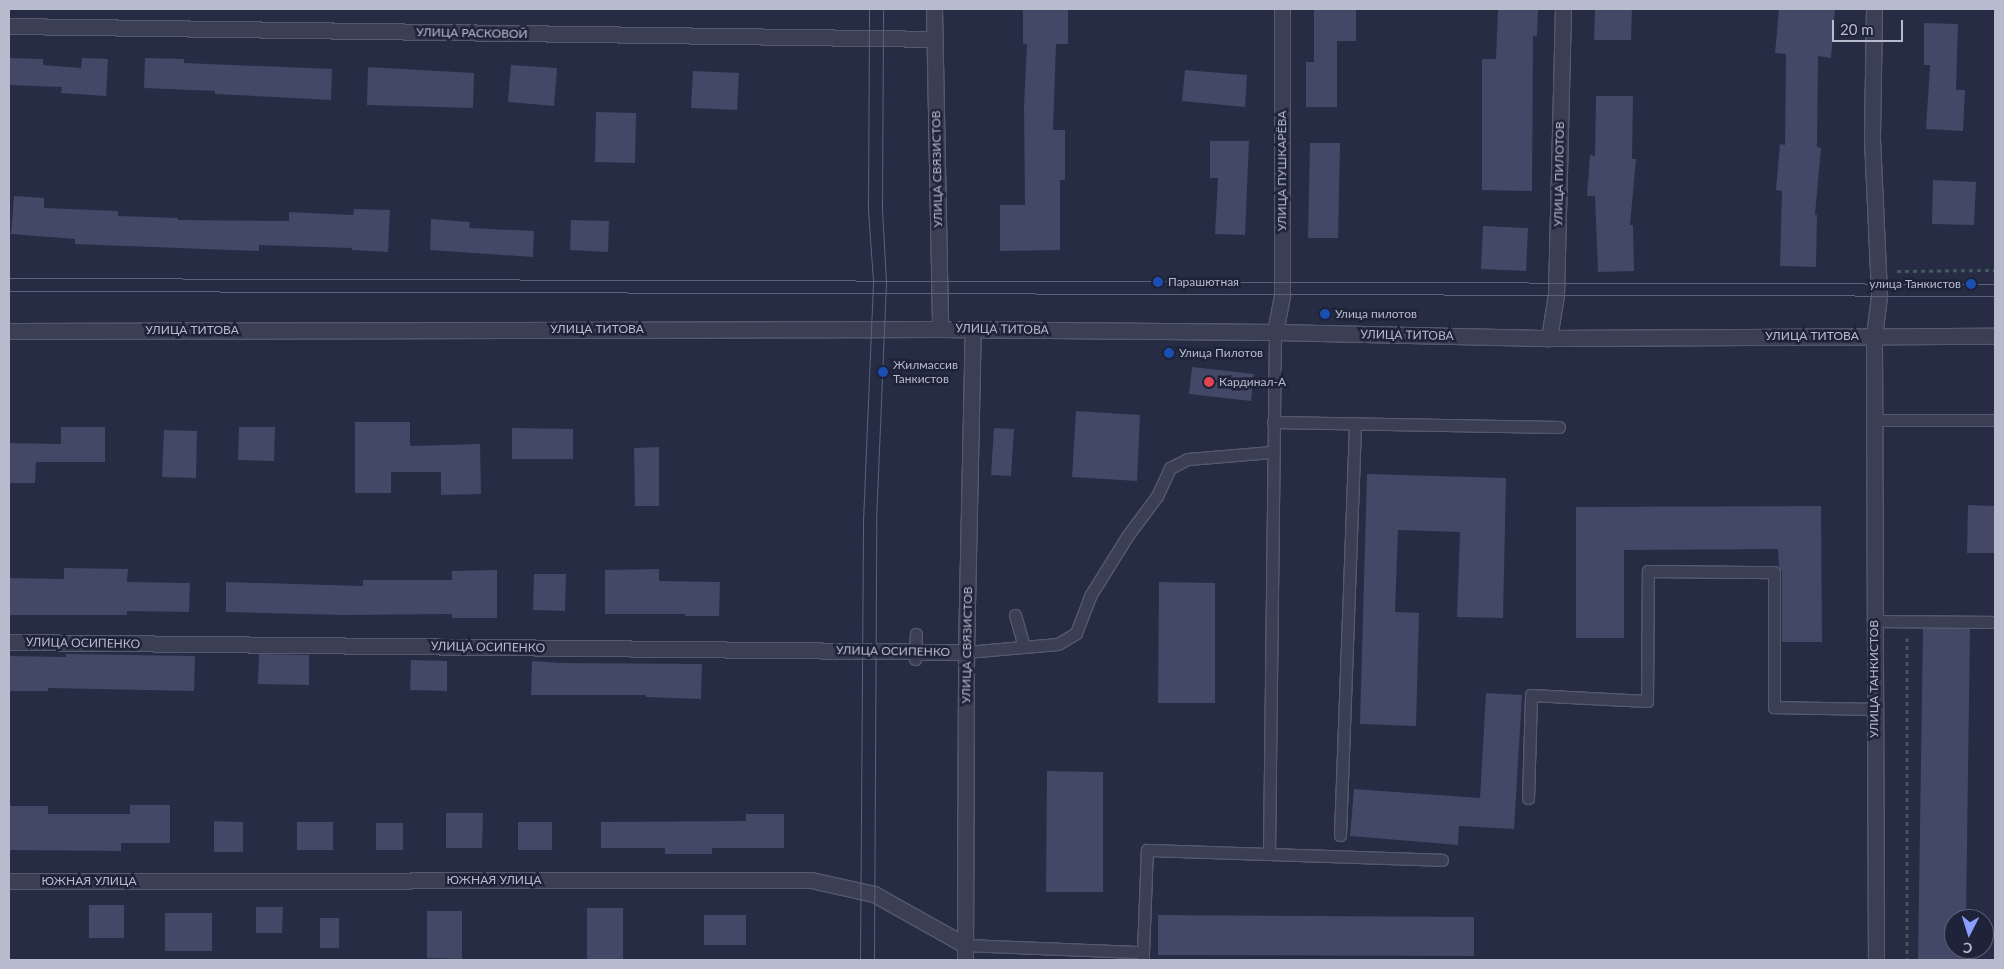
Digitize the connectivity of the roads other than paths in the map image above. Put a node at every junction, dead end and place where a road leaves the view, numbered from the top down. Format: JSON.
{"nodes":[{"id":1,"x":934,"y":9,"type":"edge"},
{"id":2,"x":1282,"y":9,"type":"edge"},
{"id":3,"x":1563,"y":9,"type":"edge"},
{"id":4,"x":1874,"y":9,"type":"edge"},
{"id":5,"x":9,"y":26,"type":"edge"},
{"id":6,"x":935,"y":39,"type":"junction"},
{"id":7,"x":940,"y":328,"type":"junction"},
{"id":8,"x":973,"y":329,"type":"junction"},
{"id":9,"x":9,"y":331,"type":"edge"},
{"id":10,"x":1275,"y":332,"type":"junction"},
{"id":11,"x":1874,"y":336,"type":"junction"},
{"id":12,"x":1995,"y":336,"type":"edge"},
{"id":13,"x":1549,"y":338,"type":"junction"},
{"id":14,"x":1874,"y":420,"type":"junction"},
{"id":15,"x":1995,"y":420,"type":"edge"},
{"id":16,"x":1273,"y":422,"type":"junction"},
{"id":17,"x":1356,"y":423,"type":"junction"},
{"id":18,"x":1559,"y":427,"type":"dead end"},
{"id":19,"x":1272,"y":452,"type":"junction"},
{"id":20,"x":1014,"y":614,"type":"dead end"},
{"id":21,"x":1874,"y":621,"type":"junction"},
{"id":22,"x":1995,"y":622,"type":"edge"},
{"id":23,"x":916,"y":634,"type":"dead end"},
{"id":24,"x":9,"y":642,"type":"edge"},
{"id":25,"x":1024,"y":646,"type":"junction"},
{"id":26,"x":966,"y":652,"type":"junction"},
{"id":27,"x":915,"y":655,"type":"junction"},
{"id":28,"x":1874,"y":709,"type":"junction"},
{"id":29,"x":1528,"y":798,"type":"dead end"},
{"id":30,"x":1340,"y":836,"type":"dead end"},
{"id":31,"x":1269,"y":854,"type":"junction"},
{"id":32,"x":1442,"y":860,"type":"dead end"},
{"id":33,"x":9,"y":881,"type":"edge"},
{"id":34,"x":965,"y":945,"type":"junction"},
{"id":35,"x":1143,"y":956,"type":"edge"},
{"id":36,"x":965,"y":960,"type":"edge"},
{"id":37,"x":1876,"y":960,"type":"edge"}],
"edges":[{"from":1,"to":6,"type":"street","name":"УЛИЦА СВЯЗИСТОВ"},
{"from":2,"to":10,"type":"street","name":"УЛИЦА ПУШКАРЁВА"},
{"from":3,"to":13,"type":"street","name":"УЛИЦА ПИЛОТОВ"},
{"from":4,"to":11,"type":"street","name":"УЛИЦА ТАНКИСТОВ"},
{"from":5,"to":6,"type":"street","name":"УЛИЦА РАСКОВОЙ"},
{"from":6,"to":7,"type":"street","name":"УЛИЦА СВЯЗИСТОВ"},
{"from":7,"to":8,"type":"street","name":"УЛИЦА ТИТОВА"},
{"from":7,"to":9,"type":"street","name":"УЛИЦА ТИТОВА"},
{"from":8,"to":10,"type":"street","name":"УЛИЦА ТИТОВА"},
{"from":8,"to":26,"type":"street","name":"УЛИЦА СВЯЗИСТОВ"},
{"from":10,"to":13,"type":"street","name":"УЛИЦА ТИТОВА"},
{"from":10,"to":16,"type":"lane"},
{"from":11,"to":12,"type":"street","name":"УЛИЦА ТИТОВА"},
{"from":11,"to":13,"type":"street","name":"УЛИЦА ТИТОВА"},
{"from":11,"to":14,"type":"street","name":"УЛИЦА ТАНКИСТОВ"},
{"from":14,"to":15,"type":"lane"},
{"from":14,"to":21,"type":"street","name":"УЛИЦА ТАНКИСТОВ"},
{"from":16,"to":17,"type":"lane"},
{"from":16,"to":19,"type":"lane"},
{"from":17,"to":18,"type":"lane"},
{"from":17,"to":30,"type":"lane"},
{"from":19,"to":25,"type":"lane"},
{"from":19,"to":31,"type":"lane"},
{"from":20,"to":25,"type":"lane"},
{"from":21,"to":22,"type":"lane"},
{"from":21,"to":28,"type":"street","name":"УЛИЦА ТАНКИСТОВ"},
{"from":23,"to":27,"type":"lane"},
{"from":24,"to":27,"type":"street","name":"УЛИЦА ОСИПЕНКО"},
{"from":25,"to":26,"type":"lane"},
{"from":26,"to":27,"type":"street","name":"УЛИЦА ОСИПЕНКО"},
{"from":26,"to":34,"type":"street","name":"УЛИЦА СВЯЗИСТОВ"},
{"from":28,"to":29,"type":"lane"},
{"from":28,"to":37,"type":"street","name":"УЛИЦА ТАНКИСТОВ"},
{"from":31,"to":32,"type":"lane"},
{"from":31,"to":35,"type":"lane"},
{"from":33,"to":34,"type":"street","name":"ЮЖНАЯ УЛИЦА"},
{"from":34,"to":35,"type":"lane"},
{"from":34,"to":36,"type":"street","name":"УЛИЦА СВЯЗИСТОВ"}]}
